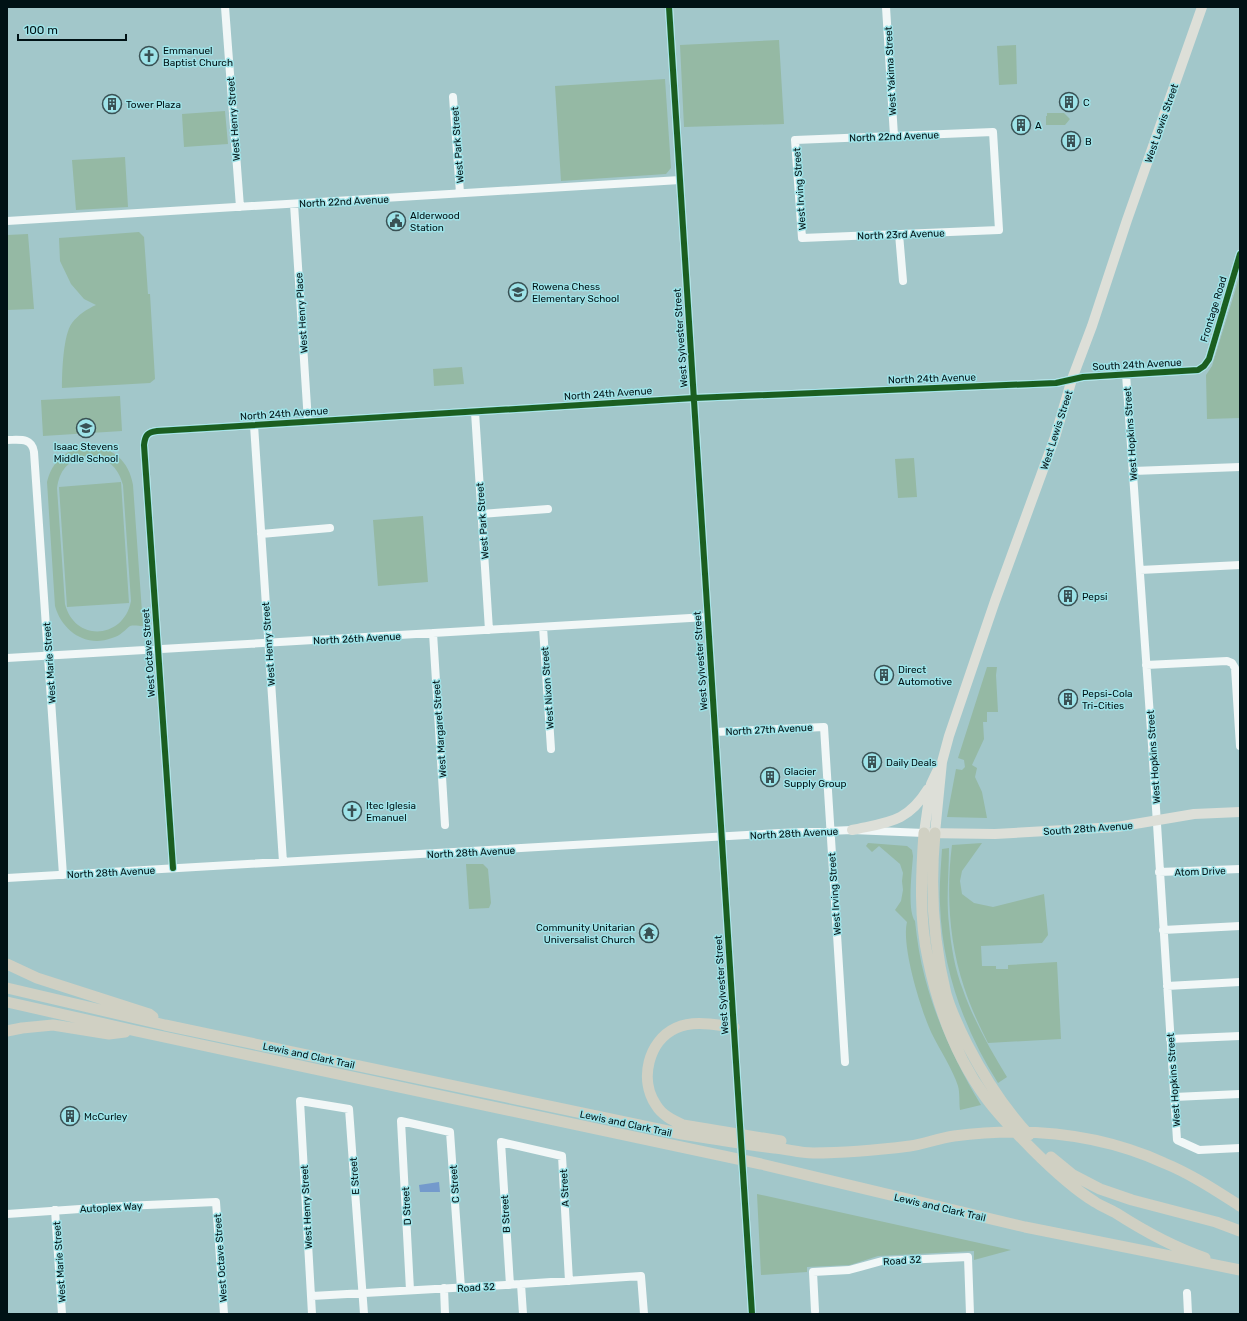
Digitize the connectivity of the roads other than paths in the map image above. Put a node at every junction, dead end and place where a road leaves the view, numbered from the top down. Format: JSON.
{"nodes":[{"id":1,"x":225,"y":7,"type":"edge"},
{"id":2,"x":669,"y":7,"type":"edge"},
{"id":3,"x":886,"y":7,"type":"edge"},
{"id":4,"x":1202,"y":7,"type":"edge"},
{"id":5,"x":454,"y":97,"type":"dead end"},
{"id":6,"x":894,"y":136,"type":"junction"},
{"id":7,"x":795,"y":140,"type":"joint"},
{"id":8,"x":680,"y":180,"type":"junction"},
{"id":9,"x":460,"y":194,"type":"junction"},
{"id":10,"x":294,"y":204,"type":"junction"},
{"id":11,"x":240,"y":207,"type":"junction"},
{"id":12,"x":7,"y":222,"type":"edge"},
{"id":13,"x":999,"y":230,"type":"joint"},
{"id":14,"x":900,"y":234,"type":"junction"},
{"id":15,"x":802,"y":238,"type":"joint"},
{"id":16,"x":1240,"y":254,"type":"edge"},
{"id":17,"x":902,"y":281,"type":"dead end"},
{"id":18,"x":1202,"y":368,"type":"joint"},
{"id":19,"x":1126,"y":374,"type":"junction"},
{"id":20,"x":1072,"y":379,"type":"junction"},
{"id":21,"x":694,"y":398,"type":"junction"},
{"id":22,"x":475,"y":412,"type":"junction"},
{"id":23,"x":308,"y":422,"type":"junction"},
{"id":24,"x":254,"y":425,"type":"junction"},
{"id":25,"x":146,"y":436,"type":"joint"},
{"id":26,"x":7,"y":440,"type":"edge"},
{"id":27,"x":1240,"y":467,"type":"edge"},
{"id":28,"x":1133,"y":471,"type":"junction"},
{"id":29,"x":548,"y":509,"type":"dead end"},
{"id":30,"x":481,"y":514,"type":"junction"},
{"id":31,"x":330,"y":528,"type":"dead end"},
{"id":32,"x":261,"y":534,"type":"junction"},
{"id":33,"x":1240,"y":565,"type":"edge"},
{"id":34,"x":1140,"y":570,"type":"junction"},
{"id":35,"x":707,"y":617,"type":"junction"},
{"id":36,"x":543,"y":627,"type":"junction"},
{"id":37,"x":489,"y":630,"type":"junction"},
{"id":38,"x":433,"y":633,"type":"junction"},
{"id":39,"x":268,"y":643,"type":"junction"},
{"id":40,"x":158,"y":649,"type":"junction"},
{"id":41,"x":48,"y":656,"type":"junction"},
{"id":42,"x":7,"y":658,"type":"edge"},
{"id":43,"x":1146,"y":665,"type":"junction"},
{"id":44,"x":824,"y":727,"type":"joint"},
{"id":45,"x":715,"y":732,"type":"junction"},
{"id":46,"x":1240,"y":746,"type":"edge"},
{"id":47,"x":551,"y":749,"type":"dead end"},
{"id":48,"x":942,"y":762,"type":"junction"},
{"id":49,"x":931,"y":784,"type":"junction"},
{"id":50,"x":1240,"y":812,"type":"edge"},
{"id":51,"x":1156,"y":820,"type":"junction"},
{"id":52,"x":445,"y":825,"type":"dead end"},
{"id":53,"x":852,"y":830,"type":"junction"},
{"id":54,"x":830,"y":831,"type":"junction"},
{"id":55,"x":929,"y":833,"type":"junction"},
{"id":56,"x":721,"y":836,"type":"junction"},
{"id":57,"x":283,"y":862,"type":"junction"},
{"id":58,"x":174,"y":868,"type":"junction"},
{"id":59,"x":1240,"y":869,"type":"edge"},
{"id":60,"x":1160,"y":872,"type":"junction"},
{"id":61,"x":63,"y":875,"type":"junction"},
{"id":62,"x":7,"y":878,"type":"edge"},
{"id":63,"x":1240,"y":926,"type":"edge"},
{"id":64,"x":1163,"y":930,"type":"junction"},
{"id":65,"x":7,"y":964,"type":"edge"},
{"id":66,"x":1240,"y":982,"type":"edge"},
{"id":67,"x":1167,"y":986,"type":"junction"},
{"id":68,"x":7,"y":988,"type":"edge"},
{"id":69,"x":7,"y":1002,"type":"edge"},
{"id":70,"x":165,"y":1025,"type":"junction"},
{"id":71,"x":734,"y":1027,"type":"junction"},
{"id":72,"x":7,"y":1031,"type":"edge"},
{"id":73,"x":136,"y":1032,"type":"junction"},
{"id":74,"x":1240,"y":1036,"type":"edge"},
{"id":75,"x":1170,"y":1039,"type":"junction"},
{"id":76,"x":845,"y":1062,"type":"dead end"},
{"id":77,"x":1240,"y":1094,"type":"edge"},
{"id":78,"x":1174,"y":1097,"type":"junction"},
{"id":79,"x":300,"y":1101,"type":"joint"},
{"id":80,"x":401,"y":1121,"type":"joint"},
{"id":81,"x":501,"y":1142,"type":"joint"},
{"id":82,"x":1240,"y":1148,"type":"edge"},
{"id":83,"x":844,"y":1152,"type":"junction"},
{"id":84,"x":216,"y":1202,"type":"joint"},
{"id":85,"x":1240,"y":1206,"type":"edge"},
{"id":86,"x":55,"y":1210,"type":"junction"},
{"id":87,"x":7,"y":1214,"type":"edge"},
{"id":88,"x":1240,"y":1231,"type":"edge"},
{"id":89,"x":1240,"y":1270,"type":"edge"},
{"id":90,"x":569,"y":1281,"type":"junction"},
{"id":91,"x":522,"y":1284,"type":"junction"},
{"id":92,"x":510,"y":1285,"type":"junction"},
{"id":93,"x":444,"y":1288,"type":"junction"},
{"id":94,"x":461,"y":1288,"type":"junction"},
{"id":95,"x":410,"y":1290,"type":"junction"},
{"id":96,"x":363,"y":1293,"type":"junction"},
{"id":97,"x":1186,"y":1293,"type":"dead end"},
{"id":98,"x":312,"y":1296,"type":"junction"},
{"id":99,"x":815,"y":1311,"type":"dead end"},
{"id":100,"x":62,"y":1314,"type":"edge"},
{"id":101,"x":224,"y":1314,"type":"edge"},
{"id":102,"x":312,"y":1314,"type":"edge"},
{"id":103,"x":364,"y":1314,"type":"edge"},
{"id":104,"x":445,"y":1314,"type":"edge"},
{"id":105,"x":523,"y":1314,"type":"edge"},
{"id":106,"x":644,"y":1314,"type":"edge"},
{"id":107,"x":752,"y":1314,"type":"edge"},
{"id":108,"x":970,"y":1314,"type":"edge"},
{"id":109,"x":1188,"y":1314,"type":"edge"}],
"edges":[{"from":1,"to":11,"type":"street","name":"West Henry Street"},
{"from":2,"to":8,"type":"street","name":"West Sylvester Street"},
{"from":3,"to":6,"type":"street","name":"West Yakima Street"},
{"from":4,"to":20,"type":"main road","name":"West Lewis Street"},
{"from":5,"to":9,"type":"street","name":"West Park Street"},
{"from":6,"to":7,"type":"street","name":"North 22nd Avenue"},
{"from":6,"to":13,"type":"street","name":"North 22nd Avenue"},
{"from":7,"to":15,"type":"street","name":"West Irving Street"},
{"from":8,"to":9,"type":"street","name":"North 22nd Avenue"},
{"from":8,"to":21,"type":"street","name":"West Sylvester Street"},
{"from":9,"to":10,"type":"street","name":"North 22nd Avenue"},
{"from":10,"to":11,"type":"street","name":"North 22nd Avenue"},
{"from":10,"to":23,"type":"street","name":"West Henry Place"},
{"from":11,"to":12,"type":"street","name":"North 22nd Avenue"},
{"from":13,"to":14,"type":"street","name":"North 23rd Avenue"},
{"from":14,"to":15,"type":"street","name":"North 23rd Avenue"},
{"from":14,"to":17,"type":"street"},
{"from":16,"to":18,"type":"street","name":"Frontage Road"},
{"from":18,"to":19,"type":"street","name":"South 24th Avenue"},
{"from":19,"to":20,"type":"street","name":"South 24th Avenue"},
{"from":19,"to":28,"type":"street","name":"West Hopkins Street"},
{"from":20,"to":21,"type":"street","name":"North 24th Avenue"},
{"from":20,"to":48,"type":"main road","name":"West Lewis Street"},
{"from":21,"to":22,"type":"street","name":"North 24th Avenue"},
{"from":21,"to":35,"type":"street","name":"West Sylvester Street"},
{"from":22,"to":23,"type":"street","name":"North 24th Avenue"},
{"from":22,"to":30,"type":"street","name":"West Park Street"},
{"from":23,"to":24,"type":"street","name":"North 24th Avenue"},
{"from":24,"to":25,"type":"street","name":"North 24th Avenue"},
{"from":24,"to":32,"type":"street","name":"West Henry Street"},
{"from":25,"to":40,"type":"street","name":"West Octave Street"},
{"from":26,"to":41,"type":"street","name":"West Marie Street"},
{"from":27,"to":28,"type":"street"},
{"from":28,"to":34,"type":"street","name":"West Hopkins Street"},
{"from":29,"to":30,"type":"street"},
{"from":30,"to":37,"type":"street","name":"West Park Street"},
{"from":31,"to":32,"type":"street"},
{"from":32,"to":39,"type":"street","name":"West Henry Street"},
{"from":33,"to":34,"type":"street"},
{"from":34,"to":43,"type":"street","name":"West Hopkins Street"},
{"from":35,"to":36,"type":"street","name":"North 26th Avenue"},
{"from":35,"to":45,"type":"street","name":"West Sylvester Street"},
{"from":36,"to":37,"type":"street","name":"North 26th Avenue"},
{"from":36,"to":47,"type":"street","name":"West Nixon Street"},
{"from":37,"to":38,"type":"street","name":"North 26th Avenue"},
{"from":38,"to":39,"type":"street","name":"North 26th Avenue"},
{"from":38,"to":52,"type":"street","name":"West Margaret Street"},
{"from":39,"to":40,"type":"street","name":"North 26th Avenue"},
{"from":39,"to":57,"type":"street","name":"West Henry Street"},
{"from":40,"to":41,"type":"street","name":"North 26th Avenue"},
{"from":40,"to":58,"type":"street","name":"West Octave Street"},
{"from":41,"to":42,"type":"street","name":"North 26th Avenue"},
{"from":41,"to":61,"type":"street","name":"West Marie Street"},
{"from":43,"to":46,"type":"street"},
{"from":43,"to":51,"type":"street","name":"West Hopkins Street"},
{"from":44,"to":45,"type":"street","name":"North 27th Avenue"},
{"from":44,"to":54,"type":"street","name":"West Irving Street"},
{"from":45,"to":56,"type":"street","name":"West Sylvester Street"},
{"from":48,"to":49,"type":"main road","name":"West Lewis Street"},
{"from":48,"to":55,"type":"main road","name":"West Lewis Street"},
{"from":49,"to":53,"type":"main road"},
{"from":49,"to":55,"type":"main road","name":"West Lewis Street"},
{"from":50,"to":51,"type":"main road","name":"South 28th Avenue"},
{"from":51,"to":55,"type":"main road","name":"South 28th Avenue"},
{"from":51,"to":60,"type":"street","name":"West Hopkins Street"},
{"from":53,"to":54,"type":"street","name":"North 28th Avenue"},
{"from":53,"to":55,"type":"street","name":"North 28th Avenue"},
{"from":54,"to":56,"type":"street","name":"North 28th Avenue"},
{"from":54,"to":76,"type":"street","name":"West Irving Street"},
{"from":55,"to":88,"type":"highway"},
{"from":55,"to":89,"type":"highway"},
{"from":56,"to":57,"type":"street","name":"North 28th Avenue"},
{"from":56,"to":71,"type":"street","name":"West Sylvester Street"},
{"from":57,"to":58,"type":"street","name":"North 28th Avenue"},
{"from":58,"to":61,"type":"street","name":"North 28th Avenue"},
{"from":59,"to":60,"type":"street","name":"Atom Drive"},
{"from":60,"to":64,"type":"street","name":"West Hopkins Street"},
{"from":61,"to":62,"type":"street","name":"North 28th Avenue"},
{"from":63,"to":64,"type":"street"},
{"from":64,"to":67,"type":"street","name":"West Hopkins Street"},
{"from":65,"to":70,"type":"highway"},
{"from":66,"to":67,"type":"street"},
{"from":67,"to":75,"type":"street","name":"West Hopkins Street"},
{"from":68,"to":70,"type":"highway","name":"Lewis and Clark Trail"},
{"from":69,"to":73,"type":"highway","name":"Lewis and Clark Trail"},
{"from":70,"to":83,"type":"highway","name":"Lewis and Clark Trail"},
{"from":71,"to":83,"type":"highway"},
{"from":71,"to":107,"type":"street","name":"West Sylvester Street"},
{"from":72,"to":73,"type":"highway"},
{"from":73,"to":89,"type":"highway","name":"Lewis and Clark Trail"},
{"from":74,"to":75,"type":"street"},
{"from":75,"to":78,"type":"street","name":"West Hopkins Street"},
{"from":77,"to":78,"type":"street"},
{"from":78,"to":82,"type":"street","name":"West Hopkins Street"},
{"from":79,"to":96,"type":"street","name":"E Street"},
{"from":79,"to":98,"type":"street","name":"West Henry Street"},
{"from":80,"to":94,"type":"street","name":"C Street"},
{"from":80,"to":95,"type":"street","name":"D Street"},
{"from":81,"to":90,"type":"street","name":"A Street"},
{"from":81,"to":92,"type":"street","name":"B Street"},
{"from":83,"to":85,"type":"highway","name":"Lewis and Clark Trail"},
{"from":84,"to":86,"type":"street","name":"Autoplex Way"},
{"from":84,"to":101,"type":"street","name":"West Octave Street"},
{"from":86,"to":87,"type":"street","name":"Autoplex Way"},
{"from":86,"to":100,"type":"street","name":"West Marie Street"},
{"from":90,"to":91,"type":"street","name":"Road 32"},
{"from":90,"to":106,"type":"street","name":"Road 32"},
{"from":91,"to":92,"type":"street","name":"Road 32"},
{"from":91,"to":105,"type":"street"},
{"from":92,"to":94,"type":"street","name":"Road 32"},
{"from":93,"to":94,"type":"street","name":"Road 32"},
{"from":93,"to":95,"type":"street","name":"Road 32"},
{"from":93,"to":104,"type":"street"},
{"from":95,"to":96,"type":"street","name":"Road 32"},
{"from":96,"to":98,"type":"street","name":"Road 32"},
{"from":96,"to":103,"type":"street"},
{"from":97,"to":109,"type":"street"},
{"from":98,"to":102,"type":"street","name":"West Henry Street"},
{"from":99,"to":108,"type":"street","name":"Road 32"}]}
